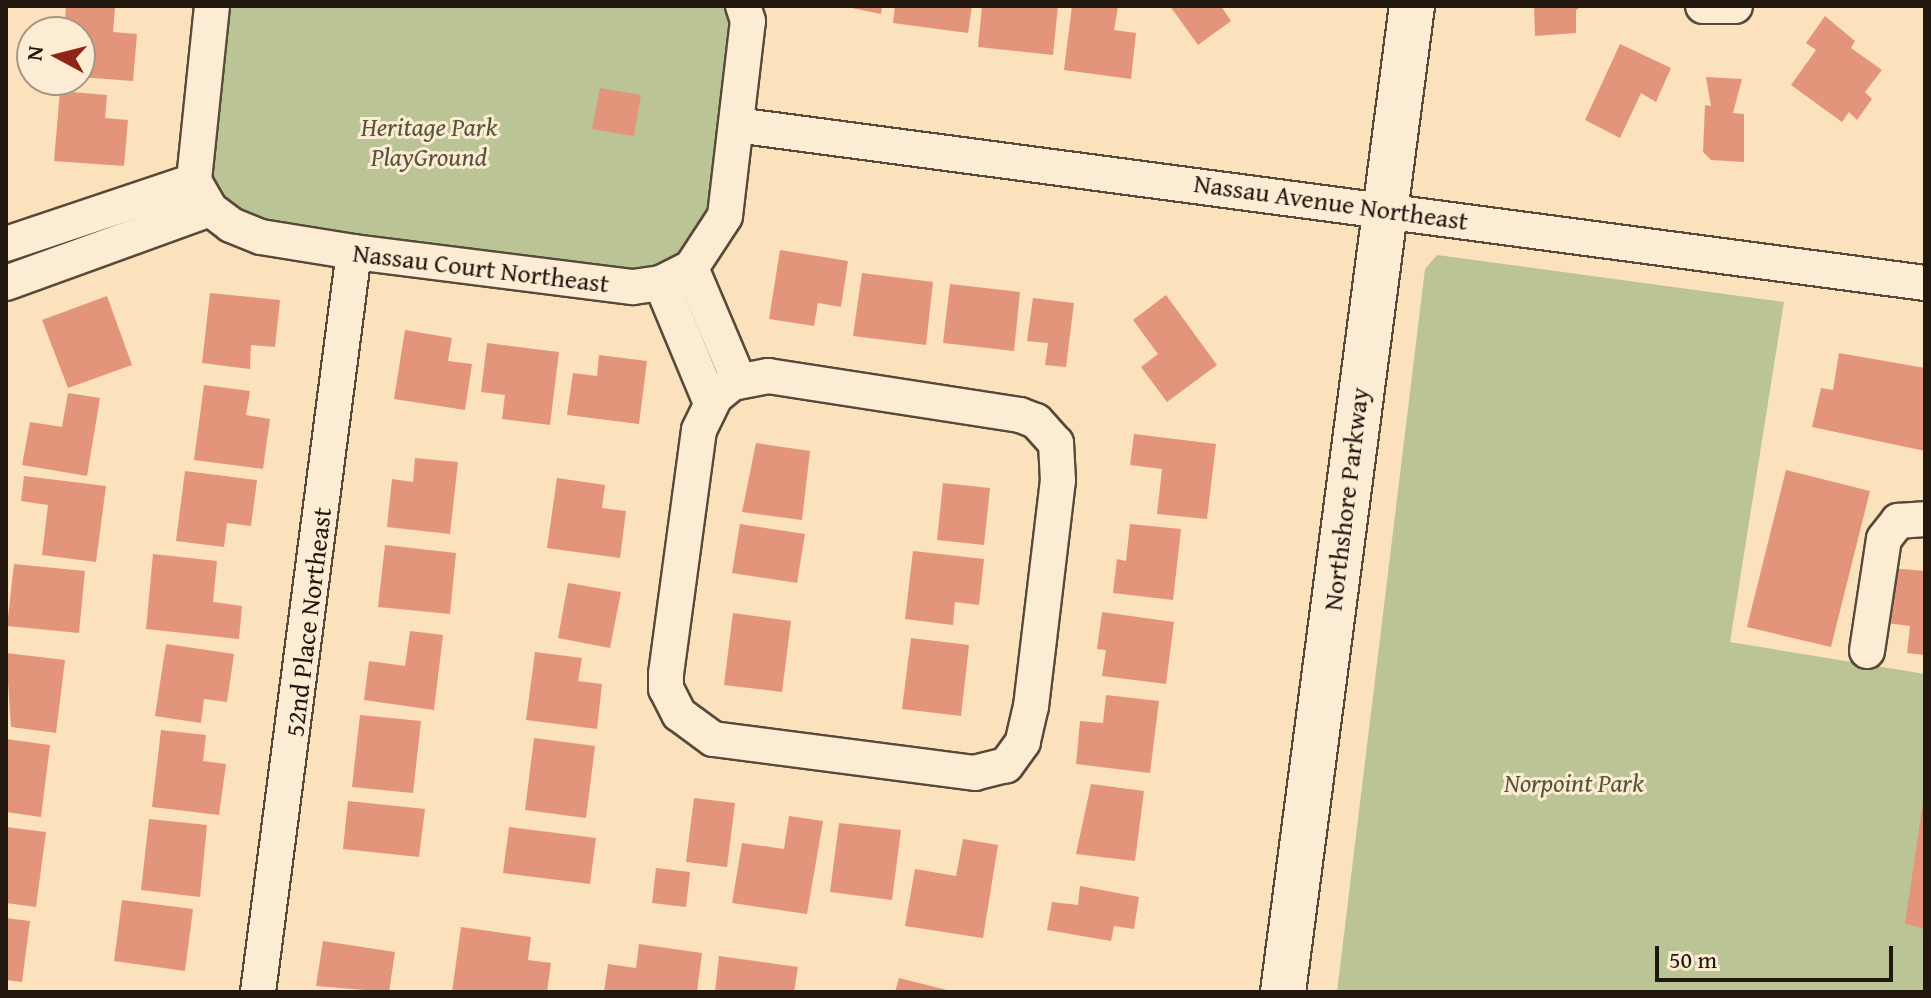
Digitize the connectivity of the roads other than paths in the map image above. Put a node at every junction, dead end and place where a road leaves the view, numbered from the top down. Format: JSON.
{"nodes":[{"id":1,"x":212,"y":6,"type":"edge"},
{"id":2,"x":743,"y":6,"type":"edge"},
{"id":3,"x":1412,"y":6,"type":"edge"},
{"id":4,"x":1703,"y":6,"type":"edge"},
{"id":5,"x":1735,"y":6,"type":"edge"},
{"id":6,"x":736,"y":125,"type":"junction"},
{"id":7,"x":202,"y":195,"type":"junction"},
{"id":8,"x":1385,"y":208,"type":"junction"},
{"id":9,"x":6,"y":244,"type":"edge"},
{"id":10,"x":354,"y":252,"type":"junction"},
{"id":11,"x":676,"y":276,"type":"junction"},
{"id":12,"x":6,"y":283,"type":"edge"},
{"id":13,"x":1925,"y":283,"type":"edge"},
{"id":14,"x":739,"y":381,"type":"junction"},
{"id":15,"x":711,"y":403,"type":"junction"},
{"id":16,"x":1925,"y":519,"type":"edge"},
{"id":17,"x":1867,"y":651,"type":"dead end"},
{"id":18,"x":258,"y":992,"type":"edge"},
{"id":19,"x":1283,"y":992,"type":"edge"}],
"edges":[{"from":1,"to":7,"type":"street"},
{"from":2,"to":6,"type":"street"},
{"from":3,"to":8,"type":"street","name":"Northshore Parkway"},
{"from":4,"to":5,"type":"street"},
{"from":6,"to":8,"type":"street","name":"Nassau Avenue Northeast"},
{"from":6,"to":11,"type":"street"},
{"from":7,"to":9,"type":"street"},
{"from":7,"to":10,"type":"street","name":"Nassau Court Northeast"},
{"from":7,"to":12,"type":"street"},
{"from":8,"to":13,"type":"street","name":"Nassau Avenue Northeast"},
{"from":8,"to":19,"type":"street","name":"Northshore Parkway"},
{"from":10,"to":11,"type":"street","name":"Nassau Court Northeast"},
{"from":10,"to":18,"type":"street","name":"52nd Place Northeast"},
{"from":11,"to":14,"type":"street"},
{"from":11,"to":15,"type":"street"},
{"from":14,"to":15,"type":"street"},
{"from":14,"to":15,"type":"street"},
{"from":16,"to":17,"type":"street"}]}
